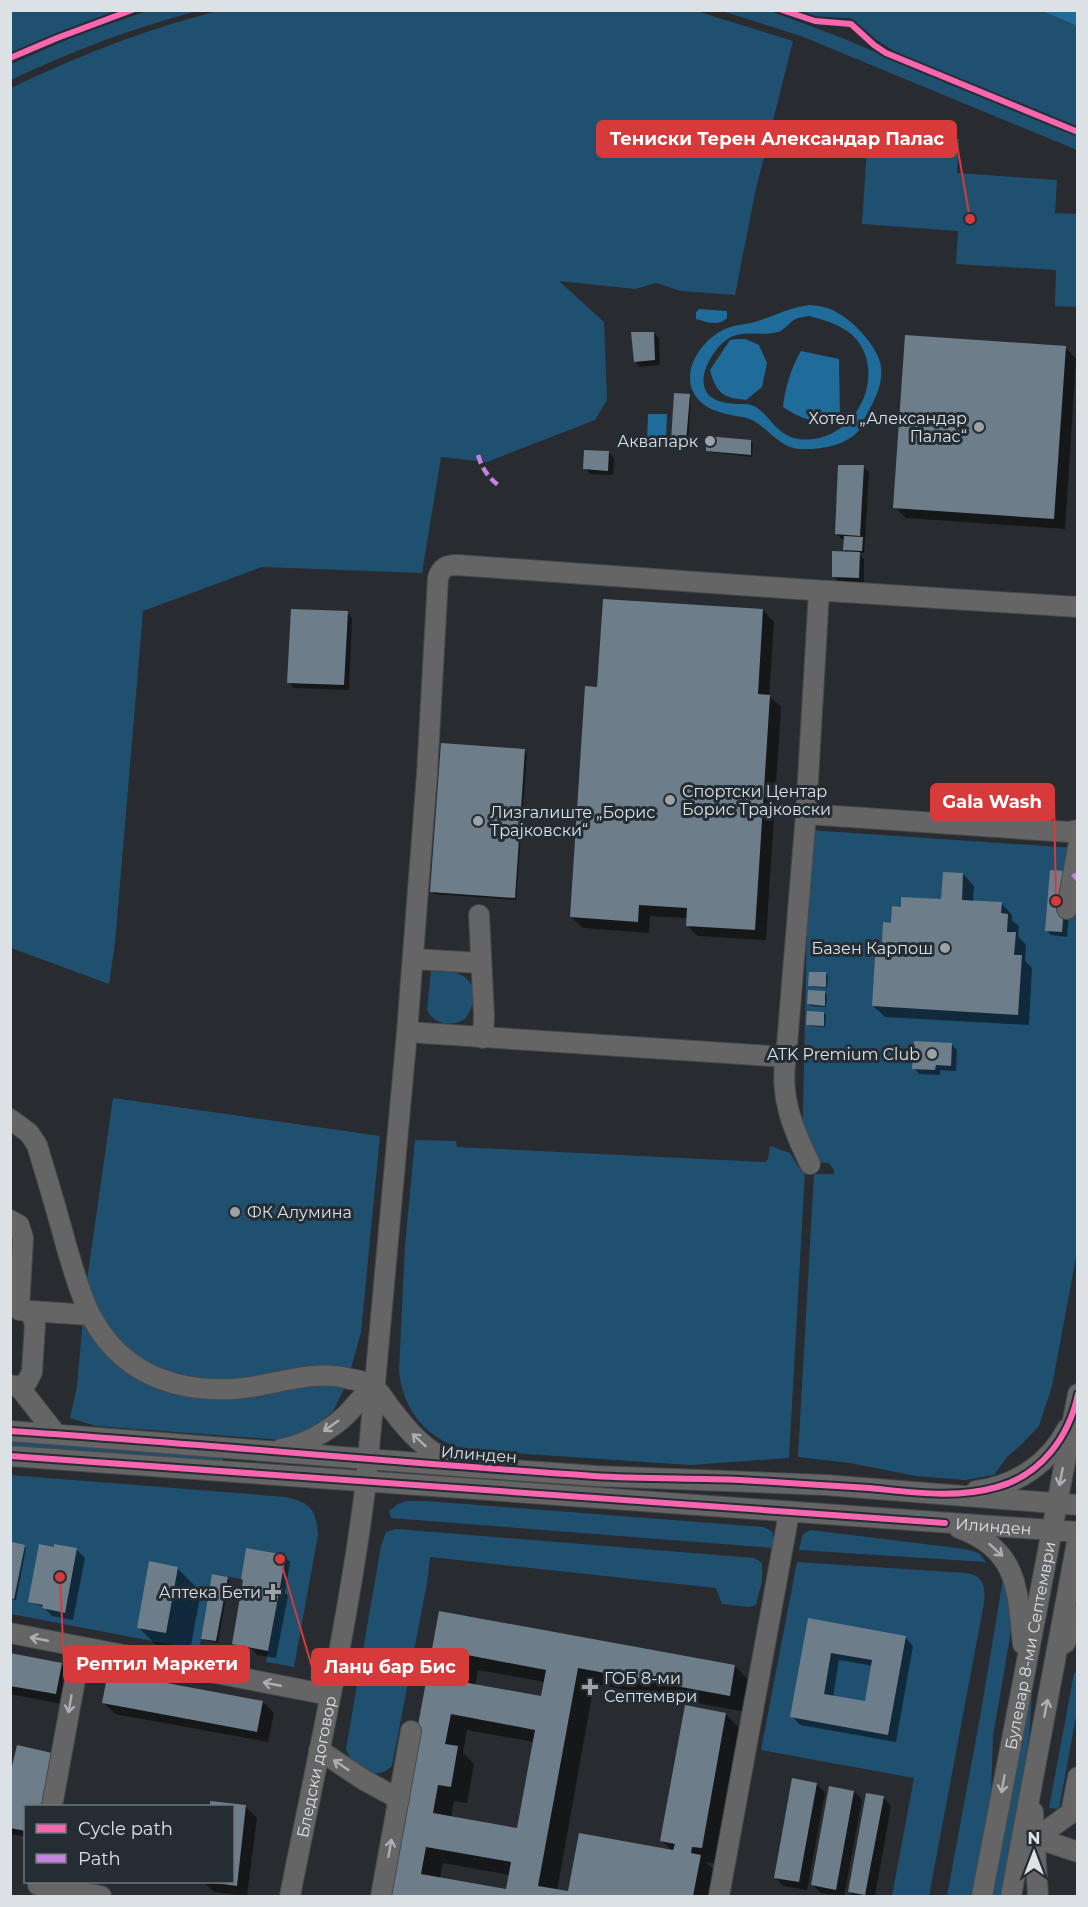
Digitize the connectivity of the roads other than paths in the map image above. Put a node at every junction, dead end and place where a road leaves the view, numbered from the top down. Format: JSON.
{"nodes":[{"id":1,"x":819,"y":591,"type":"junction"},
{"id":2,"x":1077,"y":607,"type":"edge"},
{"id":3,"x":806,"y":814,"type":"junction"},
{"id":4,"x":1077,"y":830,"type":"edge"},
{"id":5,"x":1077,"y":847,"type":"edge"},
{"id":6,"x":1066,"y":909,"type":"dead end"},
{"id":7,"x":479,"y":915,"type":"dead end"},
{"id":8,"x":413,"y":959,"type":"junction"},
{"id":9,"x":481,"y":963,"type":"junction"},
{"id":10,"x":407,"y":1032,"type":"junction"},
{"id":11,"x":483,"y":1038,"type":"junction"},
{"id":12,"x":786,"y":1057,"type":"junction"},
{"id":13,"x":10,"y":1119,"type":"edge"},
{"id":14,"x":810,"y":1164,"type":"dead end"},
{"id":15,"x":10,"y":1220,"type":"edge"},
{"id":16,"x":20,"y":1310,"type":"edge"},
{"id":17,"x":90,"y":1315,"type":"junction"},
{"id":18,"x":15,"y":1386,"type":"edge"},
{"id":19,"x":374,"y":1387,"type":"junction"},
{"id":20,"x":1076,"y":1402,"type":"edge"},
{"id":21,"x":10,"y":1431,"type":"edge"},
{"id":22,"x":56,"y":1434,"type":"junction"},
{"id":23,"x":270,"y":1452,"type":"junction"},
{"id":24,"x":10,"y":1456,"type":"edge"},
{"id":25,"x":369,"y":1459,"type":"junction"},
{"id":26,"x":470,"y":1467,"type":"junction"},
{"id":27,"x":366,"y":1482,"type":"junction"},
{"id":28,"x":947,"y":1494,"type":"junction"},
{"id":29,"x":1056,"y":1503,"type":"junction"},
{"id":30,"x":1077,"y":1505,"type":"edge"},
{"id":31,"x":789,"y":1513,"type":"junction"},
{"id":32,"x":945,"y":1522,"type":"junction"},
{"id":33,"x":1051,"y":1530,"type":"junction"},
{"id":34,"x":1077,"y":1532,"type":"edge"},
{"id":35,"x":1077,"y":1537,"type":"edge"},
{"id":36,"x":1077,"y":1616,"type":"edge"},
{"id":37,"x":10,"y":1633,"type":"edge"},
{"id":38,"x":81,"y":1647,"type":"junction"},
{"id":39,"x":1025,"y":1665,"type":"junction"},
{"id":40,"x":1053,"y":1670,"type":"junction"},
{"id":41,"x":329,"y":1695,"type":"junction"},
{"id":42,"x":411,"y":1731,"type":"dead end"},
{"id":43,"x":319,"y":1750,"type":"junction"},
{"id":44,"x":1031,"y":1786,"type":"junction"},
{"id":45,"x":1077,"y":1789,"type":"edge"},
{"id":46,"x":399,"y":1799,"type":"junction"},
{"id":47,"x":52,"y":1805,"type":"edge"},
{"id":48,"x":1036,"y":1838,"type":"junction"},
{"id":49,"x":1077,"y":1852,"type":"edge"},
{"id":50,"x":38,"y":1888,"type":"edge"},
{"id":51,"x":101,"y":1896,"type":"edge"},
{"id":52,"x":290,"y":1896,"type":"edge"},
{"id":53,"x":381,"y":1896,"type":"edge"},
{"id":54,"x":719,"y":1896,"type":"edge"},
{"id":55,"x":982,"y":1896,"type":"edge"},
{"id":56,"x":1011,"y":1896,"type":"edge"},
{"id":57,"x":1038,"y":1896,"type":"edge"}],
"edges":[{"from":1,"to":2,"type":"street"},
{"from":1,"to":3,"type":"street"},
{"from":1,"to":8,"type":"street","name":"Бледски договор"},
{"from":3,"to":4,"type":"street"},
{"from":3,"to":12,"type":"street"},
{"from":5,"to":6,"type":"street"},
{"from":7,"to":9,"type":"street"},
{"from":8,"to":9,"type":"street"},
{"from":8,"to":10,"type":"street","name":"Бледски договор"},
{"from":9,"to":11,"type":"street"},
{"from":10,"to":11,"type":"street"},
{"from":10,"to":19,"type":"street","name":"Бледски договор"},
{"from":11,"to":12,"type":"street"},
{"from":12,"to":14,"type":"street"},
{"from":13,"to":17,"type":"street"},
{"from":15,"to":16,"type":"street"},
{"from":16,"to":17,"type":"street"},
{"from":16,"to":18,"type":"street"},
{"from":17,"to":19,"type":"street"},
{"from":18,"to":22,"type":"street"},
{"from":19,"to":23,"type":"street","one_way":true},
{"from":19,"to":25,"type":"street","name":"Бледски договор"},
{"from":26,"to":19,"type":"street","one_way":true},
{"from":20,"to":28,"type":"street"},
{"from":20,"to":29,"type":"street","name":"Булевар 8-ми Септември","one_way":true},
{"from":21,"to":22,"type":"street","name":"Илинден"},
{"from":22,"to":23,"type":"street","name":"Илинден"},
{"from":23,"to":25,"type":"street","name":"Илинден"},
{"from":24,"to":27,"type":"street","name":"Илинден"},
{"from":25,"to":26,"type":"street","name":"Илинден"},
{"from":25,"to":27,"type":"street","name":"Бледски договор"},
{"from":26,"to":28,"type":"street","name":"Илинден"},
{"from":27,"to":31,"type":"street","name":"Илинден"},
{"from":27,"to":41,"type":"street","name":"Бледски договор"},
{"from":28,"to":29,"type":"street","name":"Илинден"},
{"from":29,"to":30,"type":"street","name":"Илинден"},
{"from":29,"to":33,"type":"street","name":"Булевар 8-ми Септември"},
{"from":31,"to":32,"type":"street","name":"Илинден"},
{"from":31,"to":54,"type":"street"},
{"from":32,"to":33,"type":"street","name":"Илинден"},
{"from":32,"to":39,"type":"street","one_way":true},
{"from":33,"to":34,"type":"street","name":"Илинден"},
{"from":33,"to":39,"type":"street","name":"Булевар 8-ми Септември"},
{"from":35,"to":40,"type":"street","name":"Булевар 8-ми Септември"},
{"from":36,"to":40,"type":"street"},
{"from":38,"to":37,"type":"street","one_way":true},
{"from":41,"to":38,"type":"street","one_way":true},
{"from":38,"to":47,"type":"street","one_way":true},
{"from":39,"to":55,"type":"street","name":"Булевар 8-ми Септември","one_way":true},
{"from":44,"to":40,"type":"street","name":"Булевар 8-ми Септември","one_way":true},
{"from":41,"to":43,"type":"street","name":"Бледски договор"},
{"from":42,"to":46,"type":"street"},
{"from":46,"to":43,"type":"street","one_way":true},
{"from":43,"to":52,"type":"street","name":"Бледски договор"},
{"from":44,"to":48,"type":"street","name":"Булевар 8-ми Септември"},
{"from":44,"to":56,"type":"street","name":"Булевар 8-ми Септември"},
{"from":45,"to":48,"type":"street"},
{"from":53,"to":46,"type":"street","one_way":true},
{"from":48,"to":49,"type":"street"},
{"from":48,"to":57,"type":"street","name":"Булевар 8-ми Септември"},
{"from":50,"to":51,"type":"street"}]}
